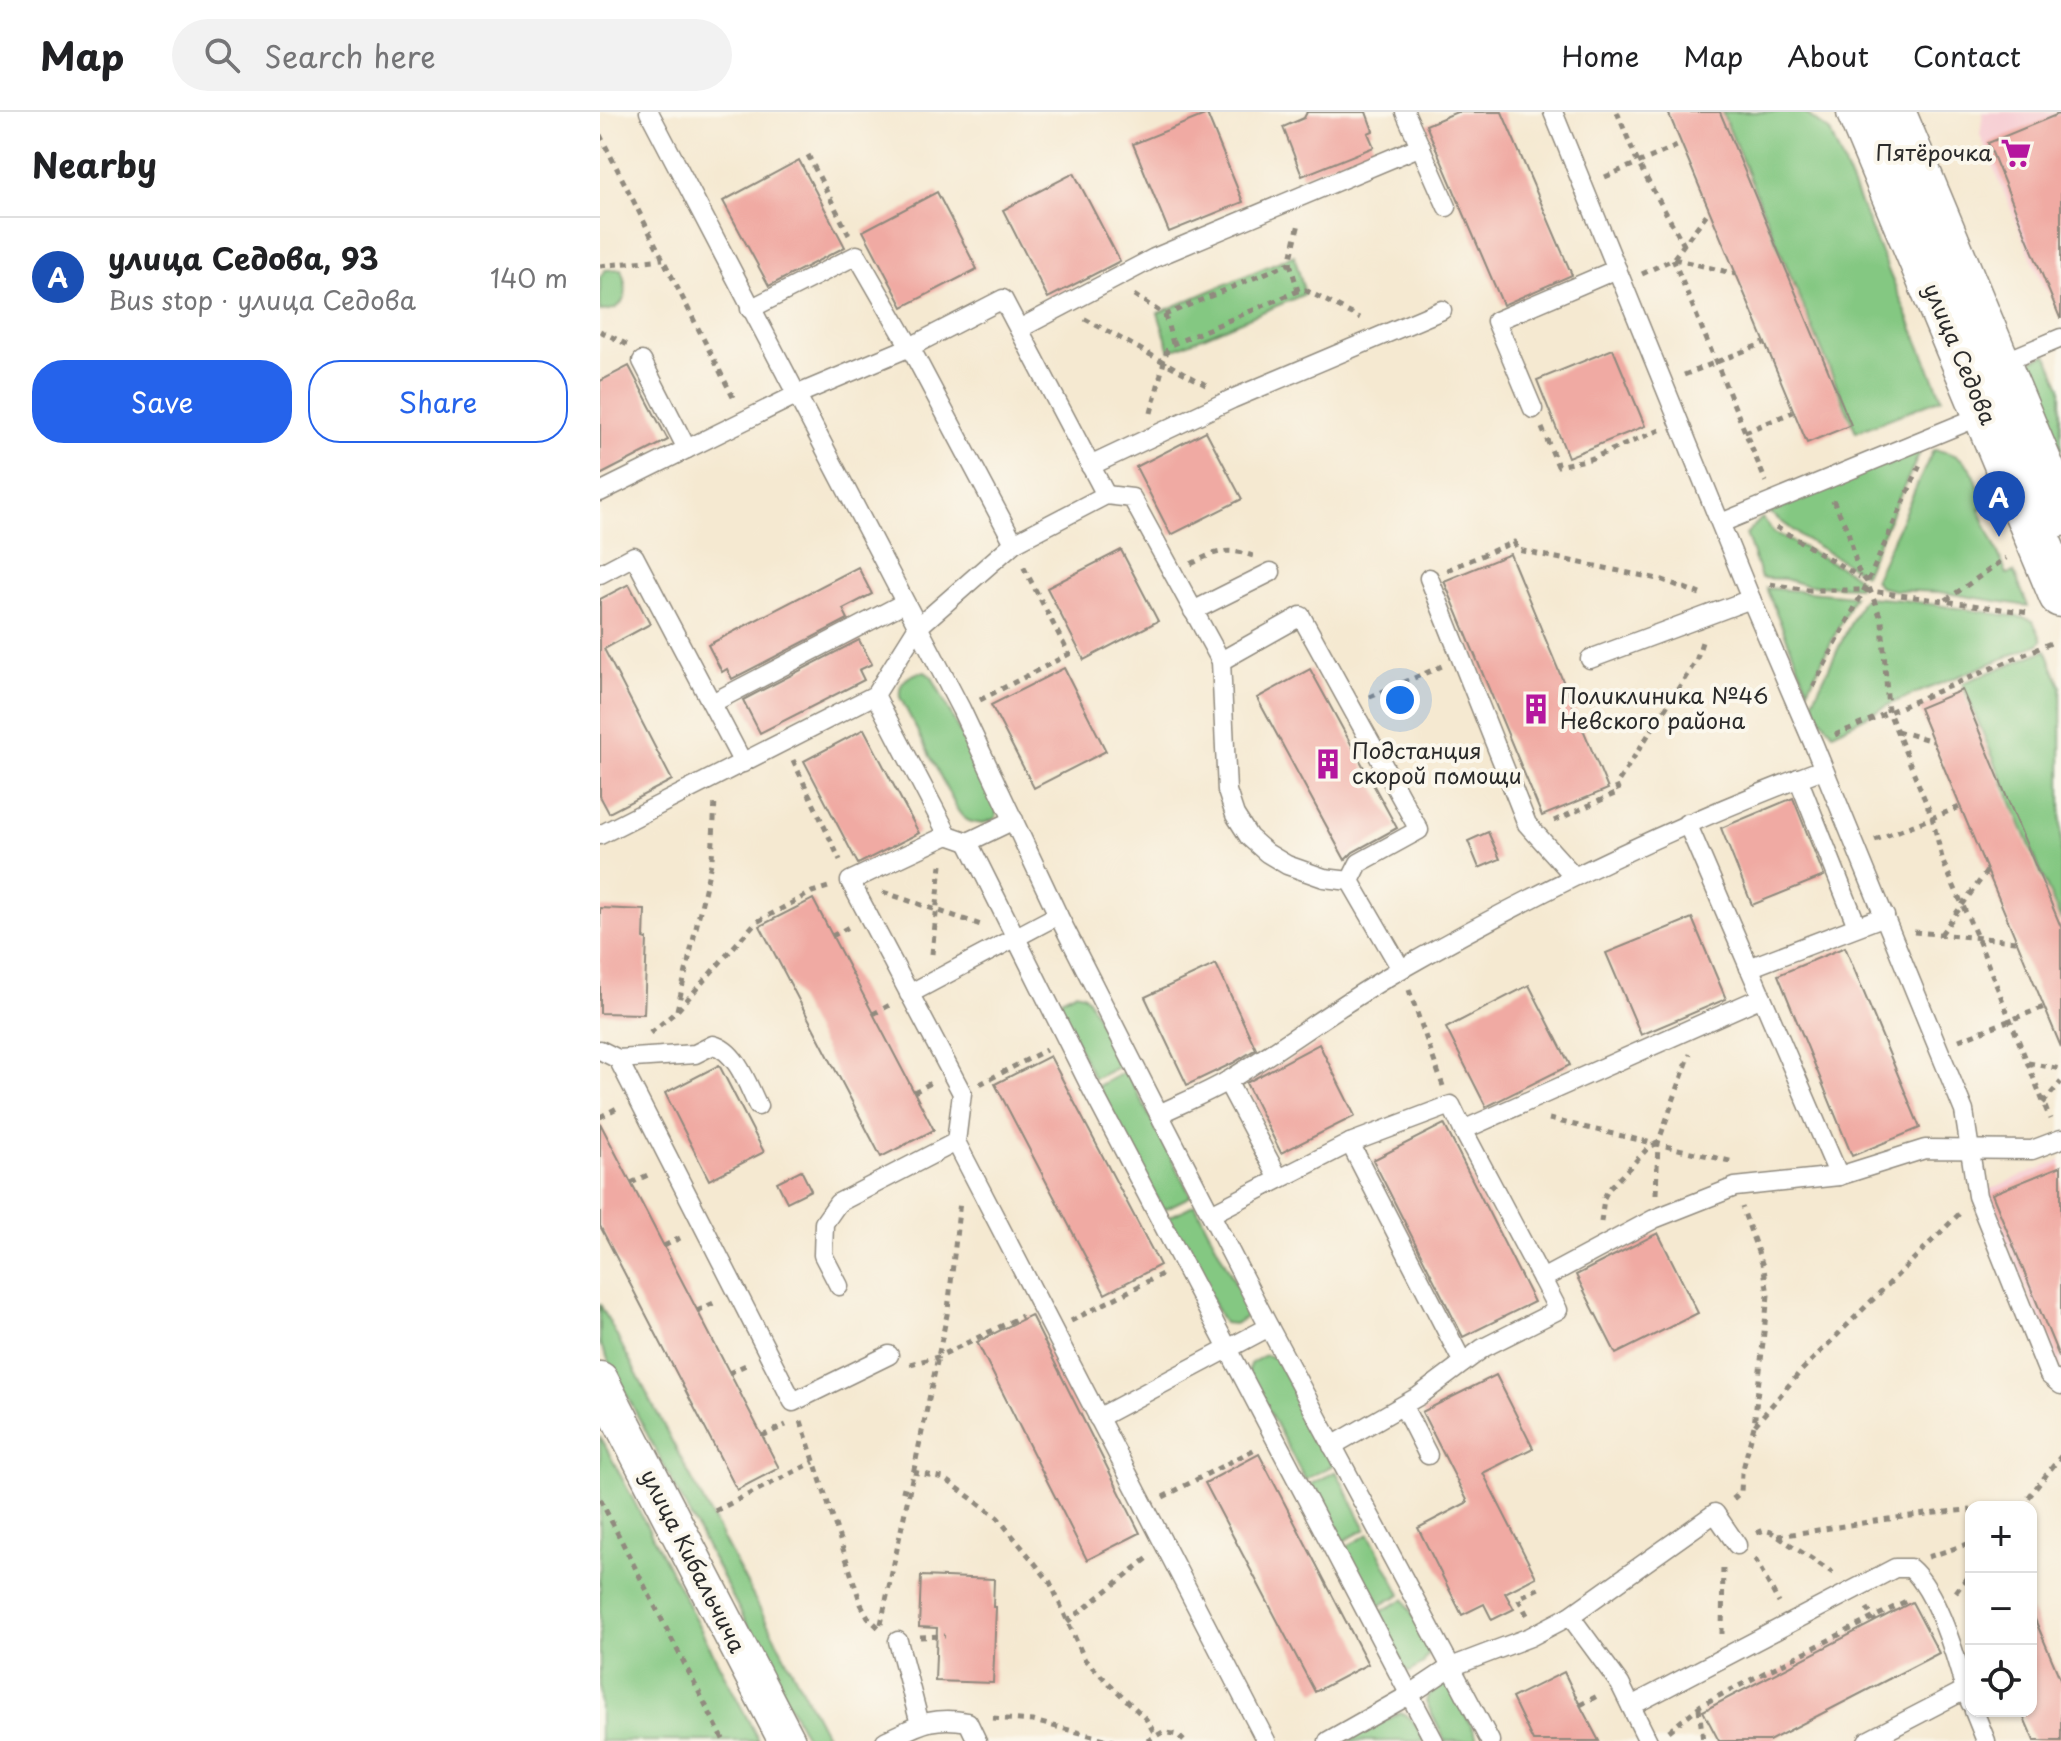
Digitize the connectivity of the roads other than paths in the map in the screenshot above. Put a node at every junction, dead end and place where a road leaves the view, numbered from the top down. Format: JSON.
{"nodes":[{"id":1,"x":649,"y":112,"type":"edge"},
{"id":2,"x":1427,"y":112,"type":"edge"},
{"id":3,"x":1553,"y":112,"type":"edge"},
{"id":4,"x":1859,"y":112,"type":"edge"},
{"id":5,"x":1893,"y":112,"type":"edge"},
{"id":6,"x":1407,"y":116,"type":"edge"},
{"id":7,"x":1421,"y":146,"type":"junction"},
{"id":8,"x":1447,"y":207,"type":"dead end"},
{"id":9,"x":1620,"y":276,"type":"junction"},
{"id":10,"x":750,"y":309,"type":"junction"},
{"id":11,"x":1442,"y":310,"type":"dead end"},
{"id":12,"x":1019,"y":329,"type":"junction"},
{"id":13,"x":2061,"y":338,"type":"edge"},
{"id":14,"x":910,"y":347,"type":"junction"},
{"id":15,"x":642,"y":361,"type":"dead end"},
{"id":16,"x":1992,"y":389,"type":"junction"},
{"id":17,"x":796,"y":395,"type":"junction"},
{"id":18,"x":1533,"y":409,"type":"road end"},
{"id":19,"x":687,"y":449,"type":"junction"},
{"id":20,"x":1090,"y":466,"type":"junction"},
{"id":21,"x":600,"y":492,"type":"edge"},
{"id":22,"x":1106,"y":495,"type":"junction"},
{"id":23,"x":2061,"y":514,"type":"edge"},
{"id":24,"x":1721,"y":523,"type":"junction"},
{"id":25,"x":1014,"y":543,"type":"junction"},
{"id":26,"x":1271,"y":572,"type":"road end"},
{"id":27,"x":600,"y":574,"type":"edge"},
{"id":28,"x":1429,"y":578,"type":"road end"},
{"id":29,"x":1749,"y":594,"type":"junction"},
{"id":30,"x":904,"y":603,"type":"junction"},
{"id":31,"x":2050,"y":605,"type":"edge"},
{"id":32,"x":1193,"y":611,"type":"junction"},
{"id":33,"x":917,"y":628,"type":"junction"},
{"id":34,"x":1590,"y":659,"type":"dead end"},
{"id":35,"x":1221,"y":661,"type":"junction"},
{"id":36,"x":875,"y":695,"type":"junction"},
{"id":37,"x":712,"y":703,"type":"junction"},
{"id":38,"x":743,"y":763,"type":"junction"},
{"id":39,"x":1823,"y":769,"type":"junction"},
{"id":40,"x":1798,"y":778,"type":"junction"},
{"id":41,"x":1014,"y":820,"type":"junction"},
{"id":42,"x":1687,"y":823,"type":"junction"},
{"id":43,"x":600,"y":835,"type":"edge"},
{"id":44,"x":948,"y":835,"type":"junction"},
{"id":45,"x":968,"y":842,"type":"junction"},
{"id":46,"x":1573,"y":875,"type":"junction"},
{"id":47,"x":1350,"y":881,"type":"junction"},
{"id":48,"x":1058,"y":915,"type":"junction"},
{"id":49,"x":1888,"y":923,"type":"junction"},
{"id":50,"x":1857,"y":926,"type":"junction"},
{"id":51,"x":1015,"y":936,"type":"junction"},
{"id":52,"x":1749,"y":968,"type":"junction"},
{"id":53,"x":1401,"y":969,"type":"junction"},
{"id":54,"x":909,"y":994,"type":"junction"},
{"id":55,"x":1762,"y":997,"type":"junction"},
{"id":56,"x":600,"y":1050,"type":"edge"},
{"id":57,"x":618,"y":1059,"type":"junction"},
{"id":58,"x":1227,"y":1081,"type":"junction"},
{"id":59,"x":758,"y":1106,"type":"dead end"},
{"id":60,"x":1159,"y":1114,"type":"junction"},
{"id":61,"x":1463,"y":1130,"type":"junction"},
{"id":62,"x":2060,"y":1139,"type":"edge"},
{"id":63,"x":956,"y":1142,"type":"junction"},
{"id":64,"x":1350,"y":1143,"type":"junction"},
{"id":65,"x":1970,"y":1150,"type":"junction"},
{"id":66,"x":1839,"y":1176,"type":"junction"},
{"id":67,"x":1279,"y":1179,"type":"junction"},
{"id":68,"x":1211,"y":1214,"type":"junction"},
{"id":69,"x":1542,"y":1279,"type":"junction"},
{"id":70,"x":839,"y":1286,"type":"dead end"},
{"id":71,"x":1269,"y":1327,"type":"junction"},
{"id":72,"x":1228,"y":1349,"type":"junction"},
{"id":73,"x":889,"y":1355,"type":"road end"},
{"id":74,"x":1463,"y":1363,"type":"junction"},
{"id":75,"x":600,"y":1380,"type":"edge"},
{"id":76,"x":2061,"y":1385,"type":"edge"},
{"id":77,"x":1403,"y":1406,"type":"junction"},
{"id":78,"x":1098,"y":1418,"type":"junction"},
{"id":79,"x":1332,"y":1446,"type":"junction"},
{"id":80,"x":1428,"y":1455,"type":"dead end"},
{"id":81,"x":1741,"y":1543,"type":"road end"},
{"id":82,"x":1570,"y":1616,"type":"junction"},
{"id":83,"x":898,"y":1641,"type":"road end"},
{"id":84,"x":1451,"y":1667,"type":"junction"},
{"id":85,"x":1965,"y":1687,"type":"edge"},
{"id":86,"x":1409,"y":1695,"type":"junction"},
{"id":87,"x":1965,"y":1698,"type":"edge"},
{"id":88,"x":1631,"y":1706,"type":"junction"},
{"id":89,"x":1976,"y":1717,"type":"edge"},
{"id":90,"x":920,"y":1724,"type":"junction"},
{"id":91,"x":1656,"y":1738,"type":"edge"},
{"id":92,"x":787,"y":1741,"type":"edge"},
{"id":93,"x":885,"y":1741,"type":"edge"},
{"id":94,"x":977,"y":1741,"type":"edge"},
{"id":95,"x":1266,"y":1741,"type":"edge"},
{"id":96,"x":1328,"y":1741,"type":"edge"},
{"id":97,"x":1434,"y":1741,"type":"edge"},
{"id":98,"x":1490,"y":1741,"type":"edge"},
{"id":99,"x":1867,"y":1741,"type":"edge"},
{"id":100,"x":1986,"y":1741,"type":"edge"}],
"edges":[{"from":1,"to":10,"type":"lane"},
{"from":2,"to":6,"type":"lane"},
{"from":3,"to":9,"type":"lane"},
{"from":4,"to":16,"type":"main road","name":"улица Седова"},
{"from":5,"to":16,"type":"main road","name":"улица Седова"},
{"from":6,"to":7,"type":"lane"},
{"from":7,"to":8,"type":"lane"},
{"from":7,"to":12,"type":"lane"},
{"from":9,"to":18,"type":"lane"},
{"from":9,"to":24,"type":"lane"},
{"from":10,"to":14,"type":"lane"},
{"from":10,"to":17,"type":"lane"},
{"from":11,"to":20,"type":"lane"},
{"from":12,"to":14,"type":"lane"},
{"from":12,"to":20,"type":"lane"},
{"from":13,"to":16,"type":"lane"},
{"from":14,"to":17,"type":"lane"},
{"from":14,"to":25,"type":"lane"},
{"from":15,"to":19,"type":"lane"},
{"from":16,"to":23,"type":"main road","name":"улица Седова"},
{"from":16,"to":24,"type":"lane"},
{"from":16,"to":31,"type":"main road","name":"улица Седова"},
{"from":17,"to":19,"type":"lane"},
{"from":17,"to":30,"type":"lane"},
{"from":19,"to":21,"type":"lane"},
{"from":20,"to":22,"type":"lane"},
{"from":22,"to":25,"type":"lane"},
{"from":22,"to":32,"type":"lane"},
{"from":24,"to":29,"type":"lane"},
{"from":25,"to":33,"type":"lane"},
{"from":26,"to":32,"type":"lane"},
{"from":27,"to":37,"type":"lane"},
{"from":28,"to":46,"type":"lane"},
{"from":29,"to":34,"type":"lane"},
{"from":29,"to":39,"type":"lane"},
{"from":30,"to":33,"type":"lane"},
{"from":30,"to":37,"type":"lane"},
{"from":32,"to":35,"type":"lane"},
{"from":33,"to":36,"type":"lane"},
{"from":33,"to":41,"type":"lane"},
{"from":35,"to":47,"type":"lane"},
{"from":35,"to":47,"type":"lane"},
{"from":36,"to":38,"type":"lane"},
{"from":36,"to":44,"type":"lane"},
{"from":37,"to":38,"type":"lane"},
{"from":38,"to":43,"type":"lane"},
{"from":39,"to":40,"type":"lane"},
{"from":39,"to":49,"type":"lane"},
{"from":40,"to":42,"type":"lane"},
{"from":40,"to":50,"type":"lane"},
{"from":41,"to":45,"type":"lane"},
{"from":41,"to":48,"type":"lane"},
{"from":42,"to":46,"type":"lane"},
{"from":42,"to":52,"type":"lane"},
{"from":44,"to":45,"type":"lane"},
{"from":44,"to":54,"type":"lane"},
{"from":45,"to":51,"type":"lane"},
{"from":46,"to":53,"type":"lane"},
{"from":47,"to":53,"type":"lane"},
{"from":48,"to":51,"type":"lane"},
{"from":48,"to":60,"type":"lane"},
{"from":49,"to":50,"type":"lane"},
{"from":49,"to":65,"type":"lane"},
{"from":50,"to":52,"type":"lane"},
{"from":51,"to":54,"type":"lane"},
{"from":51,"to":72,"type":"lane"},
{"from":52,"to":55,"type":"lane"},
{"from":53,"to":58,"type":"lane"},
{"from":54,"to":63,"type":"lane"},
{"from":55,"to":61,"type":"lane"},
{"from":55,"to":66,"type":"lane"},
{"from":56,"to":57,"type":"lane"},
{"from":57,"to":59,"type":"lane"},
{"from":57,"to":73,"type":"lane"},
{"from":58,"to":60,"type":"lane"},
{"from":58,"to":67,"type":"lane"},
{"from":60,"to":68,"type":"lane"},
{"from":61,"to":64,"type":"lane"},
{"from":61,"to":69,"type":"lane"},
{"from":62,"to":65,"type":"lane"},
{"from":63,"to":70,"type":"lane"},
{"from":63,"to":78,"type":"lane"},
{"from":64,"to":67,"type":"lane"},
{"from":64,"to":74,"type":"lane"},
{"from":65,"to":66,"type":"lane"},
{"from":65,"to":76,"type":"lane"},
{"from":66,"to":69,"type":"lane"},
{"from":67,"to":68,"type":"lane"},
{"from":68,"to":71,"type":"lane"},
{"from":69,"to":74,"type":"lane"},
{"from":71,"to":72,"type":"lane"},
{"from":71,"to":79,"type":"lane"},
{"from":72,"to":78,"type":"lane"},
{"from":72,"to":86,"type":"lane"},
{"from":74,"to":77,"type":"lane"},
{"from":75,"to":92,"type":"street","name":"улица Кибальчича"},
{"from":77,"to":79,"type":"lane"},
{"from":77,"to":80,"type":"lane"},
{"from":78,"to":95,"type":"lane"},
{"from":79,"to":84,"type":"lane"},
{"from":81,"to":82,"type":"lane"},
{"from":82,"to":84,"type":"lane"},
{"from":82,"to":88,"type":"lane"},
{"from":83,"to":90,"type":"lane"},
{"from":84,"to":86,"type":"lane"},
{"from":84,"to":98,"type":"lane"},
{"from":85,"to":88,"type":"lane"},
{"from":86,"to":96,"type":"lane"},
{"from":86,"to":97,"type":"lane"},
{"from":87,"to":99,"type":"lane"},
{"from":88,"to":91,"type":"lane"},
{"from":89,"to":100,"type":"lane"},
{"from":90,"to":93,"type":"lane"},
{"from":90,"to":94,"type":"lane"}]}
